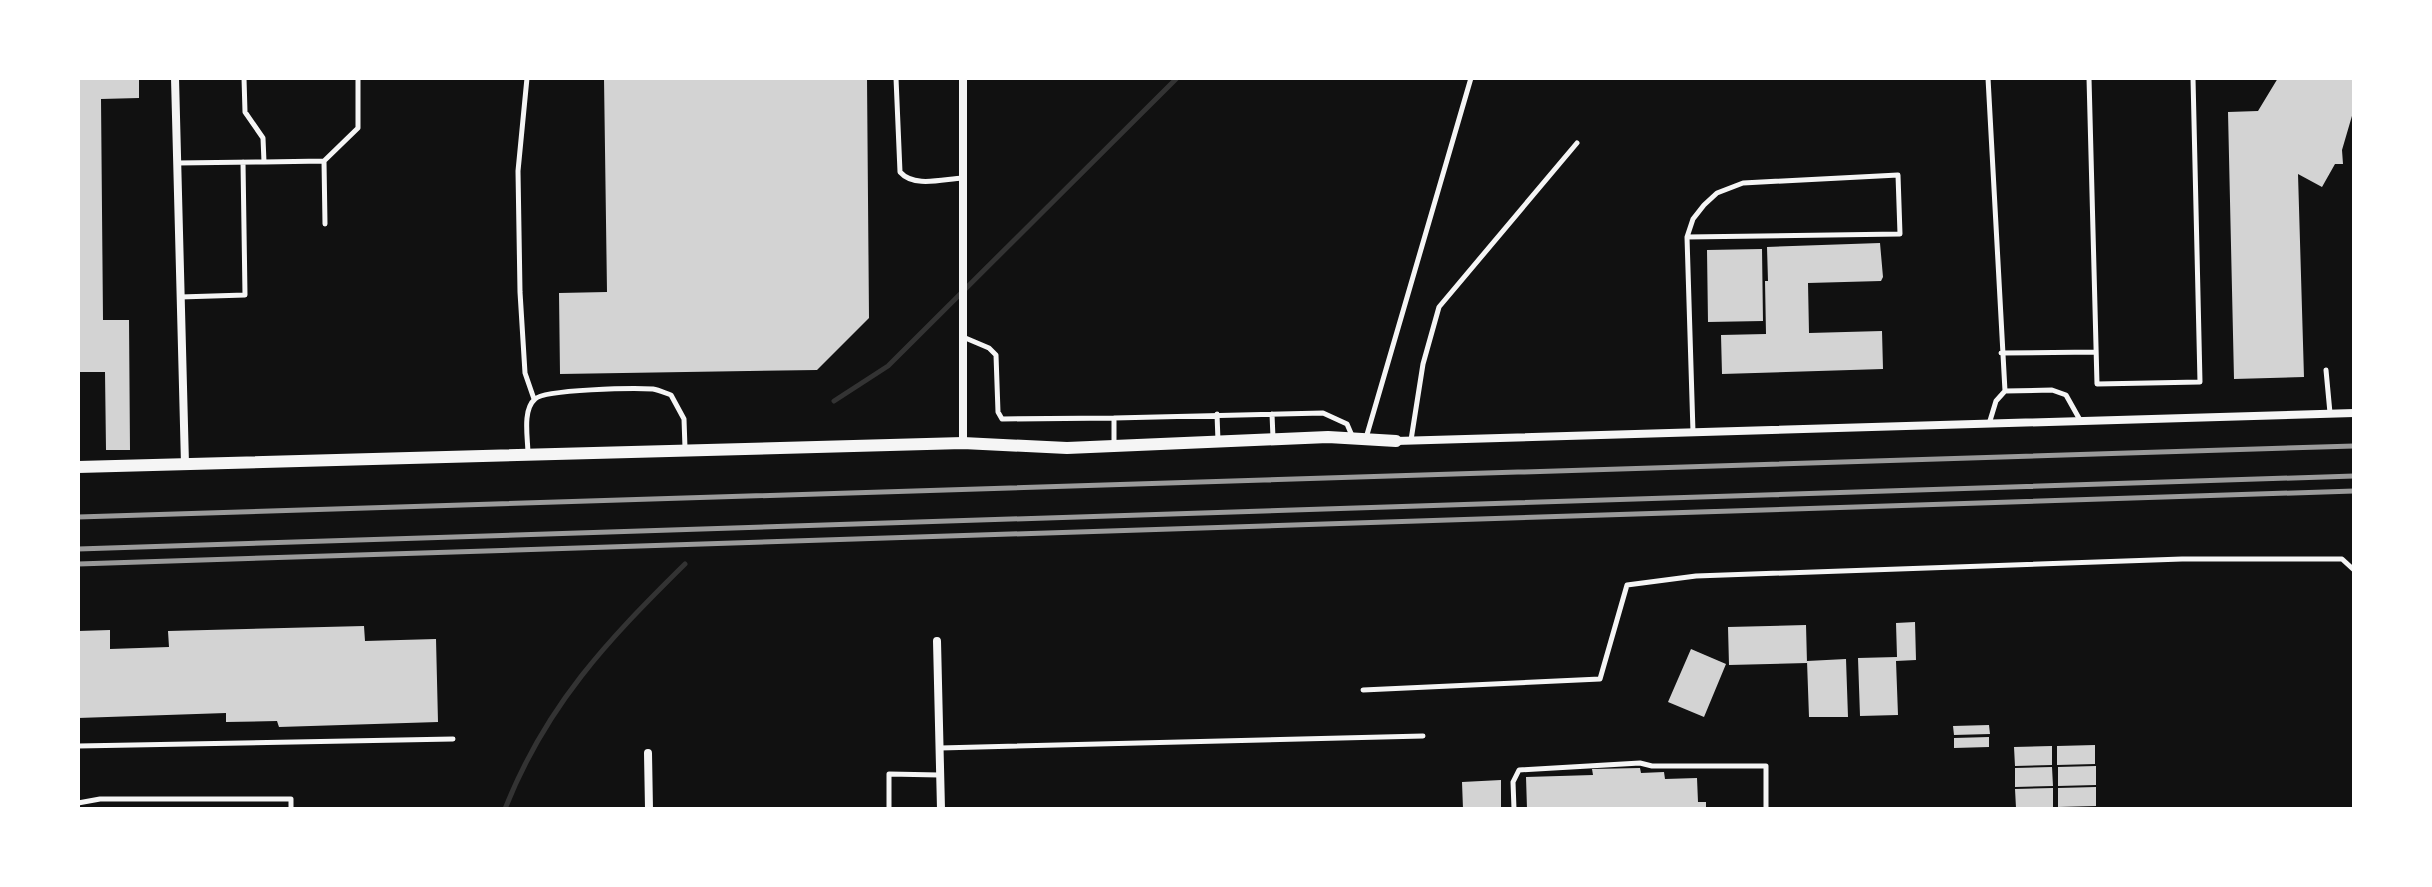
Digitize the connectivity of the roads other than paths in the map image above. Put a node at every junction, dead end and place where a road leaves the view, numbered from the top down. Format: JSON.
{"nodes":[{"id":1,"x":175,"y":78,"type":"edge"},
{"id":2,"x":244,"y":78,"type":"edge"},
{"id":3,"x":358,"y":78,"type":"edge"},
{"id":4,"x":527,"y":78,"type":"edge"},
{"id":5,"x":896,"y":78,"type":"edge"},
{"id":6,"x":963,"y":78,"type":"edge"},
{"id":7,"x":1471,"y":78,"type":"edge"},
{"id":8,"x":1988,"y":78,"type":"edge"},
{"id":9,"x":2089,"y":78,"type":"edge"},
{"id":10,"x":2193,"y":78,"type":"edge"},
{"id":11,"x":1577,"y":143,"type":"dead end"},
{"id":12,"x":324,"y":161,"type":"junction"},
{"id":13,"x":243,"y":162,"type":"junction"},
{"id":14,"x":264,"y":162,"type":"junction"},
{"id":15,"x":177,"y":163,"type":"junction"},
{"id":16,"x":963,"y":178,"type":"junction"},
{"id":17,"x":325,"y":224,"type":"dead end"},
{"id":18,"x":1687,"y":237,"type":"junction"},
{"id":19,"x":180,"y":297,"type":"junction"},
{"id":20,"x":963,"y":337,"type":"junction"},
{"id":21,"x":2096,"y":352,"type":"junction"},
{"id":22,"x":2001,"y":353,"type":"junction"},
{"id":23,"x":2326,"y":370,"type":"dead end"},
{"id":24,"x":2005,"y":391,"type":"junction"},
{"id":25,"x":534,"y":399,"type":"junction"},
{"id":26,"x":2354,"y":413,"type":"edge"},
{"id":27,"x":1217,"y":414,"type":"junction"},
{"id":28,"x":1272,"y":414,"type":"junction"},
{"id":29,"x":2330,"y":414,"type":"junction"},
{"id":30,"x":1114,"y":418,"type":"junction"},
{"id":31,"x":2080,"y":421,"type":"junction"},
{"id":32,"x":1989,"y":424,"type":"junction"},
{"id":33,"x":1693,"y":432,"type":"junction"},
{"id":34,"x":1273,"y":439,"type":"junction"},
{"id":35,"x":1360,"y":439,"type":"junction"},
{"id":36,"x":1396,"y":441,"type":"joint"},
{"id":37,"x":1411,"y":441,"type":"junction"},
{"id":38,"x":1218,"y":442,"type":"junction"},
{"id":39,"x":963,"y":443,"type":"junction"},
{"id":40,"x":1114,"y":446,"type":"junction"},
{"id":41,"x":686,"y":449,"type":"junction"},
{"id":42,"x":528,"y":454,"type":"junction"},
{"id":43,"x":185,"y":464,"type":"junction"},
{"id":44,"x":78,"y":467,"type":"edge"},
{"id":45,"x":2354,"y":570,"type":"edge"},
{"id":46,"x":937,"y":641,"type":"dead end"},
{"id":47,"x":1363,"y":690,"type":"dead end"},
{"id":48,"x":1423,"y":736,"type":"dead end"},
{"id":49,"x":453,"y":739,"type":"dead end"},
{"id":50,"x":78,"y":746,"type":"edge"},
{"id":51,"x":940,"y":748,"type":"junction"},
{"id":52,"x":648,"y":753,"type":"dead end"},
{"id":53,"x":940,"y":775,"type":"junction"},
{"id":54,"x":78,"y":803,"type":"edge"},
{"id":55,"x":291,"y":809,"type":"edge"},
{"id":56,"x":649,"y":809,"type":"edge"},
{"id":57,"x":889,"y":809,"type":"edge"},
{"id":58,"x":941,"y":809,"type":"edge"},
{"id":59,"x":1514,"y":809,"type":"edge"},
{"id":60,"x":1766,"y":809,"type":"edge"}],
"edges":[{"from":1,"to":15,"type":"street"},
{"from":2,"to":14,"type":"lane"},
{"from":3,"to":12,"type":"lane"},
{"from":4,"to":25,"type":"lane"},
{"from":5,"to":16,"type":"lane"},
{"from":6,"to":16,"type":"street"},
{"from":7,"to":35,"type":"lane"},
{"from":8,"to":22,"type":"lane"},
{"from":9,"to":21,"type":"lane"},
{"from":10,"to":21,"type":"lane"},
{"from":11,"to":37,"type":"lane"},
{"from":12,"to":14,"type":"lane"},
{"from":12,"to":17,"type":"lane"},
{"from":13,"to":14,"type":"lane"},
{"from":13,"to":15,"type":"lane"},
{"from":13,"to":19,"type":"lane"},
{"from":15,"to":19,"type":"street"},
{"from":16,"to":20,"type":"street"},
{"from":18,"to":18,"type":"lane"},
{"from":18,"to":33,"type":"lane"},
{"from":19,"to":43,"type":"street"},
{"from":20,"to":30,"type":"lane"},
{"from":20,"to":39,"type":"street"},
{"from":21,"to":22,"type":"lane"},
{"from":22,"to":24,"type":"lane"},
{"from":23,"to":29,"type":"lane"},
{"from":24,"to":31,"type":"lane"},
{"from":24,"to":32,"type":"lane"},
{"from":25,"to":41,"type":"lane"},
{"from":25,"to":42,"type":"lane"},
{"from":26,"to":29,"type":"street"},
{"from":27,"to":28,"type":"lane"},
{"from":27,"to":30,"type":"lane"},
{"from":27,"to":38,"type":"lane"},
{"from":28,"to":34,"type":"lane"},
{"from":28,"to":35,"type":"lane"},
{"from":29,"to":31,"type":"street"},
{"from":30,"to":40,"type":"lane"},
{"from":31,"to":32,"type":"street"},
{"from":32,"to":33,"type":"street"},
{"from":33,"to":37,"type":"street"},
{"from":34,"to":35,"type":"street"},
{"from":34,"to":38,"type":"street"},
{"from":35,"to":36,"type":"street"},
{"from":36,"to":37,"type":"street"},
{"from":38,"to":40,"type":"street"},
{"from":39,"to":40,"type":"street"},
{"from":39,"to":41,"type":"street"},
{"from":41,"to":42,"type":"street"},
{"from":42,"to":43,"type":"street"},
{"from":43,"to":44,"type":"street"},
{"from":45,"to":47,"type":"lane"},
{"from":46,"to":51,"type":"street"},
{"from":48,"to":51,"type":"lane"},
{"from":49,"to":50,"type":"lane"},
{"from":51,"to":53,"type":"street"},
{"from":52,"to":56,"type":"street"},
{"from":53,"to":57,"type":"lane"},
{"from":53,"to":58,"type":"street"},
{"from":54,"to":55,"type":"lane"},
{"from":59,"to":60,"type":"lane"}]}
